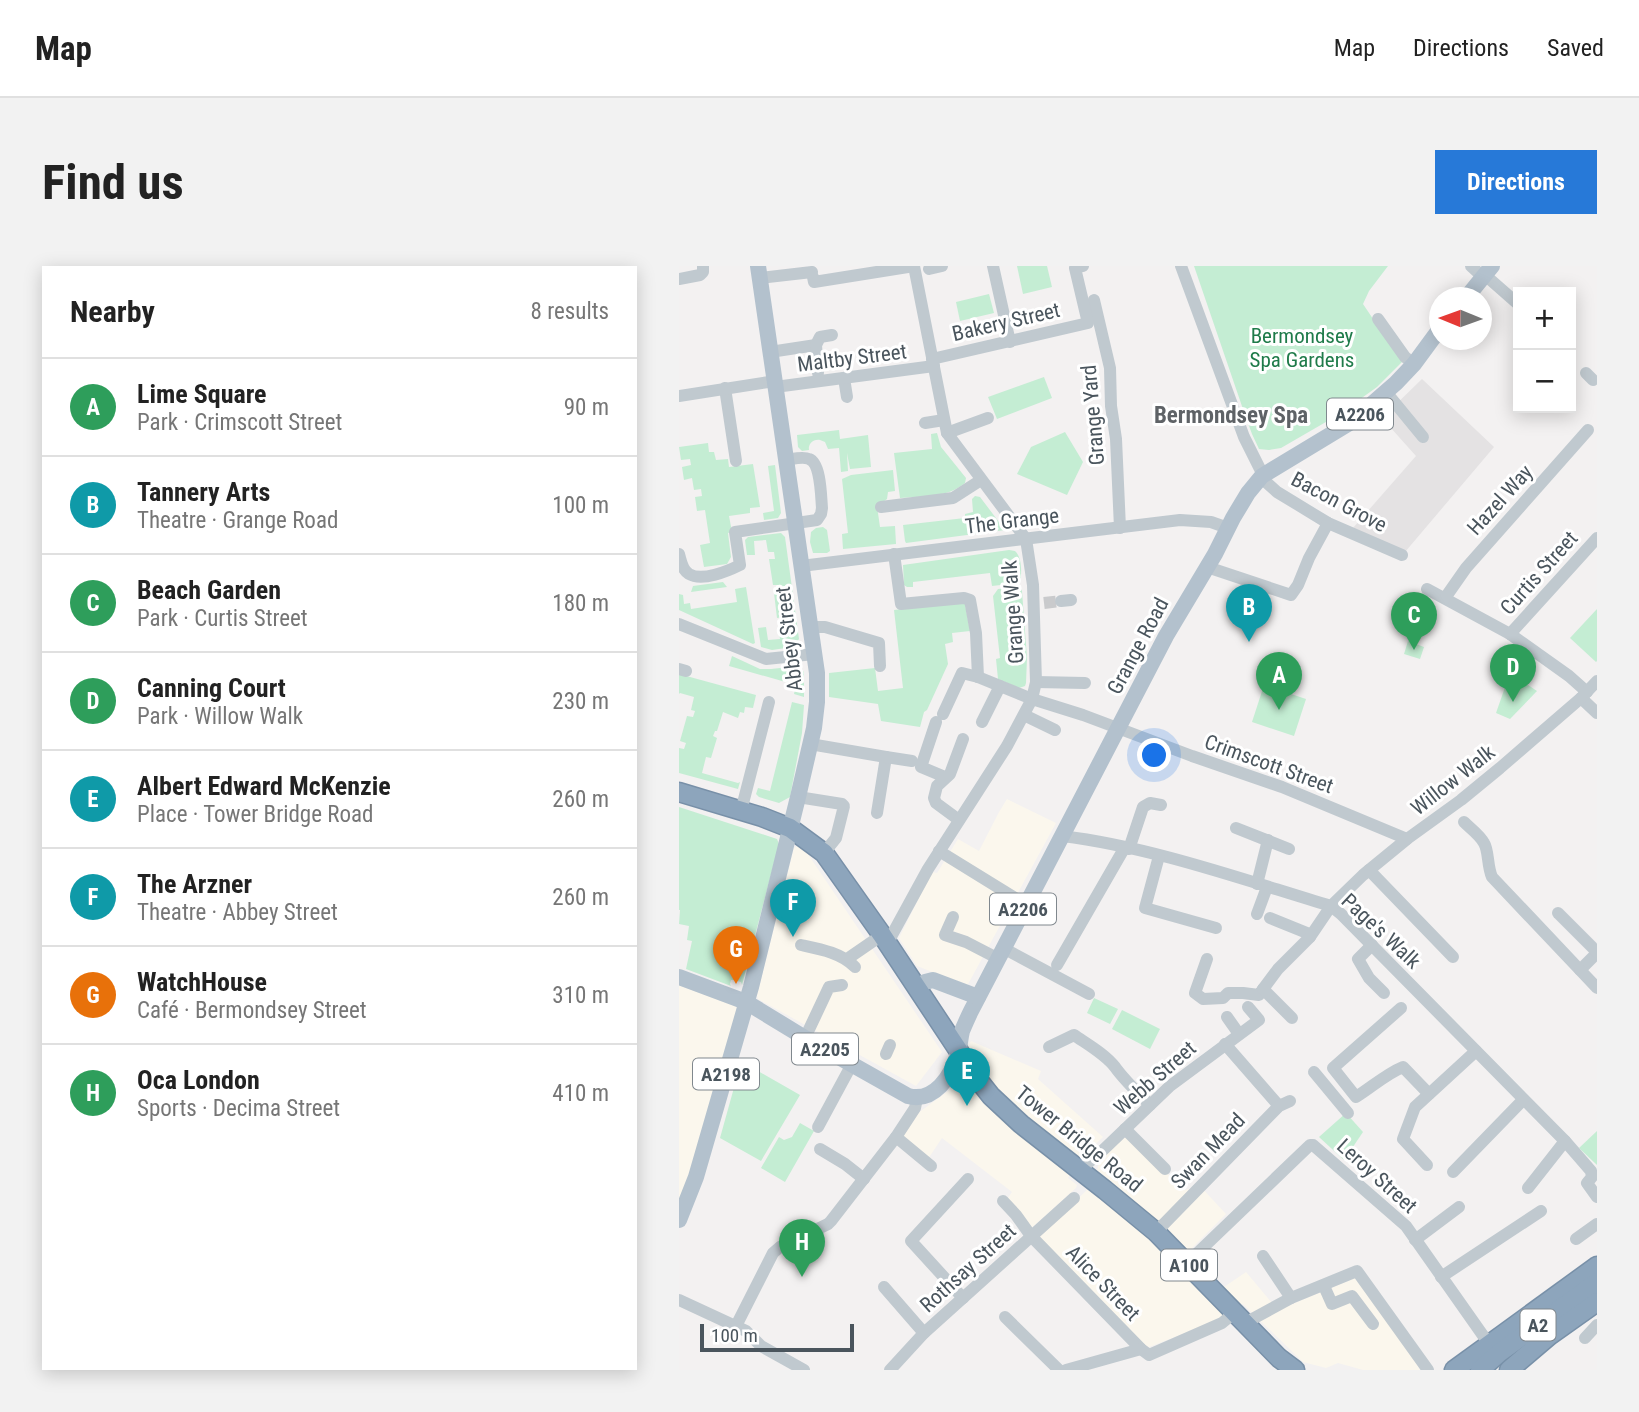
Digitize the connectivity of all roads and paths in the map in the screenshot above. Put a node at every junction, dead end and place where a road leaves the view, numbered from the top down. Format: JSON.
{"nodes":[{"id":1,"x":703,"y":266,"type":"edge"},
{"id":2,"x":914,"y":266,"type":"edge"},
{"id":3,"x":993,"y":266,"type":"edge"},
{"id":4,"x":1083,"y":266,"type":"edge"},
{"id":5,"x":1181,"y":266,"type":"edge"},
{"id":6,"x":1483,"y":271,"type":"edge"},
{"id":7,"x":759,"y":272,"type":"edge"},
{"id":8,"x":679,"y":279,"type":"edge"},
{"id":9,"x":1473,"y":287,"type":"edge"},
{"id":10,"x":1513,"y":299,"type":"edge"},
{"id":11,"x":1094,"y":300,"type":"dead end"},
{"id":12,"x":1378,"y":318,"type":"dead end"},
{"id":13,"x":832,"y":335,"type":"dead end"},
{"id":14,"x":1010,"y":342,"type":"junction"},
{"id":15,"x":1429,"y":344,"type":"edge"},
{"id":16,"x":816,"y":345,"type":"junction"},
{"id":17,"x":770,"y":352,"type":"junction"},
{"id":18,"x":933,"y":363,"type":"junction"},
{"id":19,"x":1414,"y":364,"type":"junction"},
{"id":20,"x":818,"y":373,"type":"dead end"},
{"id":21,"x":844,"y":378,"type":"junction"},
{"id":22,"x":775,"y":384,"type":"junction"},
{"id":23,"x":725,"y":388,"type":"junction"},
{"id":24,"x":1386,"y":392,"type":"junction"},
{"id":25,"x":679,"y":396,"type":"edge"},
{"id":26,"x":847,"y":397,"type":"dead end"},
{"id":27,"x":988,"y":418,"type":"dead end"},
{"id":28,"x":925,"y":423,"type":"dead end"},
{"id":29,"x":946,"y":427,"type":"junction"},
{"id":30,"x":1588,"y":430,"type":"dead end"},
{"id":31,"x":1423,"y":437,"type":"dead end"},
{"id":32,"x":786,"y":460,"type":"junction"},
{"id":33,"x":736,"y":461,"type":"dead end"},
{"id":34,"x":1262,"y":476,"type":"junction"},
{"id":35,"x":981,"y":480,"type":"junction"},
{"id":36,"x":889,"y":502,"type":"dead end"},
{"id":37,"x":1328,"y":523,"type":"junction"},
{"id":38,"x":795,"y":524,"type":"junction"},
{"id":39,"x":1120,"y":527,"type":"junction"},
{"id":40,"x":1228,"y":528,"type":"junction"},
{"id":41,"x":1597,"y":538,"type":"edge"},
{"id":42,"x":1026,"y":539,"type":"junction"},
{"id":43,"x":899,"y":549,"type":"junction"},
{"id":44,"x":679,"y":554,"type":"edge"},
{"id":45,"x":1402,"y":555,"type":"dead end"},
{"id":46,"x":801,"y":566,"type":"junction"},
{"id":47,"x":1207,"y":567,"type":"junction"},
{"id":48,"x":1427,"y":589,"type":"dead end"},
{"id":49,"x":1445,"y":598,"type":"junction"},
{"id":50,"x":679,"y":624,"type":"edge"},
{"id":51,"x":810,"y":627,"type":"junction"},
{"id":52,"x":1510,"y":634,"type":"junction"},
{"id":53,"x":814,"y":654,"type":"junction"},
{"id":54,"x":880,"y":666,"type":"dead end"},
{"id":55,"x":978,"y":677,"type":"junction"},
{"id":56,"x":1597,"y":681,"type":"edge"},
{"id":57,"x":1036,"y":682,"type":"junction"},
{"id":58,"x":1085,"y":683,"type":"dead end"},
{"id":59,"x":1000,"y":686,"type":"junction"},
{"id":60,"x":1584,"y":695,"type":"junction"},
{"id":61,"x":1032,"y":699,"type":"junction"},
{"id":62,"x":769,"y":702,"type":"dead end"},
{"id":63,"x":1597,"y":713,"type":"edge"},
{"id":64,"x":1024,"y":715,"type":"junction"},
{"id":65,"x":982,"y":722,"type":"dead end"},
{"id":66,"x":1117,"y":729,"type":"junction"},
{"id":67,"x":1055,"y":730,"type":"dead end"},
{"id":68,"x":963,"y":739,"type":"dead end"},
{"id":69,"x":810,"y":744,"type":"junction"},
{"id":70,"x":886,"y":757,"type":"junction"},
{"id":71,"x":912,"y":761,"type":"dead end"},
{"id":72,"x":945,"y":777,"type":"junction"},
{"id":73,"x":679,"y":792,"type":"edge"},
{"id":74,"x":798,"y":797,"type":"junction"},
{"id":75,"x":1161,"y":805,"type":"dead end"},
{"id":76,"x":741,"y":811,"type":"junction"},
{"id":77,"x":877,"y":813,"type":"dead end"},
{"id":78,"x":959,"y":820,"type":"junction"},
{"id":79,"x":1464,"y":822,"type":"dead end"},
{"id":80,"x":790,"y":828,"type":"junction"},
{"id":81,"x":1236,"y":828,"type":"dead end"},
{"id":82,"x":1062,"y":836,"type":"junction"},
{"id":83,"x":1407,"y":839,"type":"junction"},
{"id":84,"x":1268,"y":840,"type":"junction"},
{"id":85,"x":1127,"y":848,"type":"junction"},
{"id":86,"x":1289,"y":849,"type":"dead end"},
{"id":87,"x":939,"y":850,"type":"junction"},
{"id":88,"x":824,"y":853,"type":"junction"},
{"id":89,"x":1159,"y":856,"type":"junction"},
{"id":90,"x":1369,"y":870,"type":"junction"},
{"id":91,"x":1262,"y":885,"type":"junction"},
{"id":92,"x":1025,"y":904,"type":"junction"},
{"id":93,"x":1331,"y":906,"type":"junction"},
{"id":94,"x":1558,"y":913,"type":"dead end"},
{"id":95,"x":1257,"y":914,"type":"dead end"},
{"id":96,"x":953,"y":917,"type":"dead end"},
{"id":97,"x":1270,"y":918,"type":"dead end"},
{"id":98,"x":1216,"y":928,"type":"dead end"},
{"id":99,"x":1310,"y":937,"type":"junction"},
{"id":100,"x":884,"y":939,"type":"junction"},
{"id":101,"x":801,"y":944,"type":"dead end"},
{"id":102,"x":1372,"y":945,"type":"junction"},
{"id":103,"x":1000,"y":953,"type":"junction"},
{"id":104,"x":1597,"y":953,"type":"edge"},
{"id":105,"x":1453,"y":957,"type":"dead end"},
{"id":106,"x":1207,"y":959,"type":"dead end"},
{"id":107,"x":1057,"y":965,"type":"dead end"},
{"id":108,"x":1580,"y":970,"type":"junction"},
{"id":109,"x":679,"y":977,"type":"edge"},
{"id":110,"x":842,"y":985,"type":"dead end"},
{"id":111,"x":917,"y":987,"type":"junction"},
{"id":112,"x":1597,"y":988,"type":"edge"},
{"id":113,"x":1263,"y":989,"type":"junction"},
{"id":114,"x":1384,"y":993,"type":"dead end"},
{"id":115,"x":1089,"y":994,"type":"dead end"},
{"id":116,"x":978,"y":997,"type":"junction"},
{"id":117,"x":746,"y":1002,"type":"junction"},
{"id":118,"x":1248,"y":1007,"type":"dead end"},
{"id":119,"x":1401,"y":1008,"type":"dead end"},
{"id":120,"x":1227,"y":1017,"type":"dead end"},
{"id":121,"x":1291,"y":1018,"type":"dead end"},
{"id":122,"x":1239,"y":1034,"type":"junction"},
{"id":123,"x":805,"y":1038,"type":"junction"},
{"id":124,"x":1225,"y":1044,"type":"junction"},
{"id":125,"x":1049,"y":1047,"type":"dead end"},
{"id":126,"x":959,"y":1050,"type":"junction"},
{"id":127,"x":1476,"y":1051,"type":"junction"},
{"id":128,"x":852,"y":1064,"type":"junction"},
{"id":129,"x":1314,"y":1072,"type":"dead end"},
{"id":130,"x":1429,"y":1094,"type":"junction"},
{"id":131,"x":916,"y":1098,"type":"junction"},
{"id":132,"x":1523,"y":1100,"type":"junction"},
{"id":133,"x":1150,"y":1105,"type":"junction"},
{"id":134,"x":1348,"y":1113,"type":"dead end"},
{"id":135,"x":818,"y":1127,"type":"dead end"},
{"id":136,"x":1125,"y":1129,"type":"junction"},
{"id":137,"x":895,"y":1137,"type":"junction"},
{"id":138,"x":1565,"y":1141,"type":"junction"},
{"id":139,"x":820,"y":1149,"type":"dead end"},
{"id":140,"x":1427,"y":1165,"type":"dead end"},
{"id":141,"x":931,"y":1166,"type":"dead end"},
{"id":142,"x":1165,"y":1169,"type":"dead end"},
{"id":143,"x":1079,"y":1170,"type":"junction"},
{"id":144,"x":1453,"y":1172,"type":"dead end"},
{"id":145,"x":1592,"y":1177,"type":"edge"},
{"id":146,"x":864,"y":1179,"type":"junction"},
{"id":147,"x":968,"y":1179,"type":"dead end"},
{"id":148,"x":1528,"y":1188,"type":"dead end"},
{"id":149,"x":1597,"y":1197,"type":"edge"},
{"id":150,"x":1074,"y":1198,"type":"dead end"},
{"id":151,"x":1003,"y":1201,"type":"dead end"},
{"id":152,"x":1459,"y":1207,"type":"dead end"},
{"id":153,"x":1541,"y":1211,"type":"dead end"},
{"id":154,"x":679,"y":1220,"type":"edge"},
{"id":155,"x":1597,"y":1224,"type":"edge"},
{"id":156,"x":1156,"y":1232,"type":"junction"},
{"id":157,"x":1031,"y":1237,"type":"junction"},
{"id":158,"x":1576,"y":1239,"type":"dead end"},
{"id":159,"x":1416,"y":1240,"type":"junction"},
{"id":160,"x":1263,"y":1256,"type":"dead end"},
{"id":161,"x":1187,"y":1263,"type":"junction"},
{"id":162,"x":1597,"y":1266,"type":"edge"},
{"id":163,"x":1441,"y":1276,"type":"junction"},
{"id":164,"x":1597,"y":1282,"type":"edge"},
{"id":165,"x":1324,"y":1286,"type":"junction"},
{"id":166,"x":887,"y":1297,"type":"dead end"},
{"id":167,"x":963,"y":1298,"type":"junction"},
{"id":168,"x":1291,"y":1298,"type":"junction"},
{"id":169,"x":679,"y":1300,"type":"edge"},
{"id":170,"x":1597,"y":1302,"type":"edge"},
{"id":171,"x":1005,"y":1317,"type":"dead end"},
{"id":172,"x":1245,"y":1318,"type":"junction"},
{"id":173,"x":1373,"y":1324,"type":"dead end"},
{"id":174,"x":1597,"y":1325,"type":"edge"},
{"id":175,"x":736,"y":1326,"type":"junction"},
{"id":176,"x":924,"y":1333,"type":"junction"},
{"id":177,"x":1585,"y":1338,"type":"dead end"},
{"id":178,"x":1489,"y":1345,"type":"junction"},
{"id":179,"x":1145,"y":1352,"type":"junction"},
{"id":180,"x":1520,"y":1365,"type":"edge"},
{"id":181,"x":1286,"y":1367,"type":"edge"},
{"id":182,"x":885,"y":1368,"type":"edge"},
{"id":183,"x":804,"y":1370,"type":"edge"},
{"id":184,"x":1059,"y":1370,"type":"edge"},
{"id":185,"x":1066,"y":1370,"type":"edge"},
{"id":186,"x":1428,"y":1370,"type":"edge"},
{"id":187,"x":1454,"y":1370,"type":"edge"},
{"id":188,"x":1480,"y":1370,"type":"edge"}],
"edges":[{"from":1,"to":8,"type":"street"},
{"from":2,"to":7,"type":"street"},
{"from":2,"to":18,"type":"street","name":"Grange Walk"},
{"from":3,"to":14,"type":"street"},
{"from":4,"to":14,"type":"street","name":"Bakery Street"},
{"from":5,"to":34,"type":"street"},
{"from":6,"to":9,"type":"main road"},
{"from":6,"to":10,"type":"street"},
{"from":7,"to":17,"type":"main road","name":"Abbey Street"},
{"from":11,"to":39,"type":"street","name":"Grange Yard"},
{"from":12,"to":19,"type":"street"},
{"from":13,"to":16,"type":"street"},
{"from":14,"to":18,"type":"street","name":"Bakery Street"},
{"from":15,"to":19,"type":"main road","name":"Grange Road","number":"A2206"},
{"from":16,"to":17,"type":"street"},
{"from":16,"to":20,"type":"street"},
{"from":17,"to":22,"type":"main road","name":"Abbey Street"},
{"from":18,"to":21,"type":"street","name":"Maltby Street"},
{"from":18,"to":29,"type":"street","name":"Grange Walk"},
{"from":19,"to":24,"type":"main road","name":"Grange Road","number":"A2206"},
{"from":21,"to":22,"type":"street","name":"Maltby Street"},
{"from":21,"to":26,"type":"street"},
{"from":22,"to":23,"type":"street","name":"Maltby Street"},
{"from":22,"to":32,"type":"main road","name":"Abbey Street"},
{"from":23,"to":25,"type":"street","name":"Maltby Street"},
{"from":23,"to":33,"type":"street"},
{"from":24,"to":31,"type":"street"},
{"from":24,"to":34,"type":"main road","name":"Grange Road","number":"A2206"},
{"from":27,"to":29,"type":"street"},
{"from":28,"to":29,"type":"street"},
{"from":29,"to":35,"type":"street","name":"Grange Walk"},
{"from":30,"to":49,"type":"street","name":"Hazel Way"},
{"from":32,"to":38,"type":"main road","name":"Abbey Street"},
{"from":32,"to":38,"type":"street"},
{"from":34,"to":37,"type":"street","name":"Bacon Grove"},
{"from":34,"to":40,"type":"main road","name":"Grange Road","number":"A2206"},
{"from":35,"to":36,"type":"street"},
{"from":35,"to":42,"type":"street","name":"Grange Walk"},
{"from":37,"to":45,"type":"street","name":"Bacon Grove"},
{"from":37,"to":47,"type":"street"},
{"from":38,"to":44,"type":"street"},
{"from":38,"to":46,"type":"main road","name":"Abbey Street"},
{"from":39,"to":40,"type":"street","name":"The Grange"},
{"from":39,"to":42,"type":"street","name":"The Grange"},
{"from":40,"to":47,"type":"main road","name":"Grange Road","number":"A2206"},
{"from":41,"to":52,"type":"street","name":"Curtis Street"},
{"from":42,"to":43,"type":"street","name":"The Grange"},
{"from":42,"to":57,"type":"street","name":"Grange Walk"},
{"from":43,"to":46,"type":"street","name":"The Grange"},
{"from":43,"to":55,"type":"street"},
{"from":46,"to":51,"type":"main road","name":"Abbey Street"},
{"from":47,"to":66,"type":"main road","name":"Grange Road","number":"A2206"},
{"from":48,"to":49,"type":"street","name":"Curtis Street"},
{"from":49,"to":52,"type":"street","name":"Curtis Street"},
{"from":50,"to":53,"type":"street"},
{"from":51,"to":53,"type":"main road","name":"Abbey Street"},
{"from":51,"to":54,"type":"street"},
{"from":52,"to":60,"type":"street","name":"Curtis Street"},
{"from":53,"to":69,"type":"main road","name":"Abbey Street"},
{"from":55,"to":59,"type":"street","name":"Crimscott Street"},
{"from":55,"to":72,"type":"street"},
{"from":56,"to":60,"type":"street","name":"Willow Walk"},
{"from":57,"to":58,"type":"street"},
{"from":57,"to":61,"type":"street","name":"Grange Walk"},
{"from":59,"to":61,"type":"street","name":"Crimscott Street"},
{"from":59,"to":65,"type":"street"},
{"from":60,"to":63,"type":"street","name":"Curtis Street"},
{"from":60,"to":83,"type":"street","name":"Willow Walk"},
{"from":61,"to":64,"type":"street","name":"Grange Walk"},
{"from":61,"to":66,"type":"street","name":"Crimscott Street"},
{"from":62,"to":76,"type":"street"},
{"from":64,"to":67,"type":"street"},
{"from":64,"to":78,"type":"street","name":"Grange Walk"},
{"from":66,"to":82,"type":"main road","name":"Grange Road","number":"A2206"},
{"from":66,"to":83,"type":"street","name":"Crimscott Street"},
{"from":68,"to":72,"type":"street"},
{"from":69,"to":70,"type":"street"},
{"from":69,"to":74,"type":"main road","name":"Abbey Street"},
{"from":70,"to":71,"type":"street"},
{"from":70,"to":77,"type":"street"},
{"from":72,"to":78,"type":"street"},
{"from":73,"to":76,"type":"highway","name":"Tower Bridge Road","number":"A100"},
{"from":74,"to":80,"type":"main road","name":"Abbey Street"},
{"from":74,"to":88,"type":"street"},
{"from":75,"to":85,"type":"street"},
{"from":76,"to":80,"type":"highway","name":"Tower Bridge Road","number":"A100"},
{"from":78,"to":87,"type":"street","name":"Grange Walk"},
{"from":79,"to":108,"type":"street"},
{"from":80,"to":88,"type":"highway","name":"Tower Bridge Road","number":"A100"},
{"from":80,"to":117,"type":"main road","name":"Abbey Street"},
{"from":81,"to":84,"type":"street"},
{"from":82,"to":85,"type":"street","name":"Page's Walk"},
{"from":82,"to":92,"type":"main road","name":"Grange Road","number":"A2206"},
{"from":83,"to":90,"type":"street","name":"Willow Walk"},
{"from":84,"to":86,"type":"street"},
{"from":84,"to":91,"type":"street"},
{"from":85,"to":89,"type":"street","name":"Page's Walk"},
{"from":85,"to":107,"type":"street"},
{"from":87,"to":92,"type":"street"},
{"from":87,"to":100,"type":"street","name":"Grange Walk"},
{"from":88,"to":100,"type":"highway","name":"Tower Bridge Road","number":"A100"},
{"from":89,"to":91,"type":"street","name":"Page's Walk"},
{"from":89,"to":98,"type":"street"},
{"from":90,"to":93,"type":"street","name":"Willow Walk"},
{"from":90,"to":105,"type":"street"},
{"from":91,"to":93,"type":"street","name":"Page's Walk"},
{"from":91,"to":95,"type":"street"},
{"from":92,"to":103,"type":"main road","name":"Grange Road","number":"A2206"},
{"from":93,"to":99,"type":"street","name":"Willow Walk"},
{"from":93,"to":102,"type":"street","name":"Page's Walk"},
{"from":94,"to":104,"type":"street"},
{"from":96,"to":103,"type":"street"},
{"from":97,"to":99,"type":"street"},
{"from":99,"to":113,"type":"street","name":"Willow Walk"},
{"from":100,"to":101,"type":"street"},
{"from":100,"to":111,"type":"highway","name":"Tower Bridge Road","number":"A100"},
{"from":102,"to":114,"type":"street"},
{"from":102,"to":127,"type":"street","name":"Page's Walk"},
{"from":103,"to":115,"type":"street"},
{"from":103,"to":116,"type":"main road","name":"Grange Road","number":"A2206"},
{"from":104,"to":108,"type":"street"},
{"from":106,"to":113,"type":"street"},
{"from":108,"to":112,"type":"street"},
{"from":109,"to":117,"type":"main road","number":"A2205"},
{"from":110,"to":123,"type":"street"},
{"from":111,"to":116,"type":"main road"},
{"from":111,"to":126,"type":"highway","name":"Tower Bridge Road","number":"A100"},
{"from":113,"to":121,"type":"street"},
{"from":116,"to":126,"type":"main road","name":"Grange Road","number":"A2206"},
{"from":117,"to":123,"type":"main road","number":"A2205"},
{"from":117,"to":154,"type":"main road","number":"A2198"},
{"from":118,"to":122,"type":"street","name":"Webb Street"},
{"from":119,"to":130,"type":"street"},
{"from":120,"to":122,"type":"street"},
{"from":122,"to":124,"type":"street","name":"Webb Street"},
{"from":123,"to":128,"type":"main road","number":"A2205"},
{"from":124,"to":133,"type":"street","name":"Webb Street"},
{"from":124,"to":156,"type":"street","name":"Swan Mead"},
{"from":125,"to":133,"type":"street"},
{"from":126,"to":131,"type":"main road","name":"Grange Road"},
{"from":126,"to":143,"type":"highway","name":"Tower Bridge Road","number":"A100"},
{"from":127,"to":130,"type":"street"},
{"from":127,"to":132,"type":"street","name":"Page's Walk"},
{"from":128,"to":131,"type":"main road","number":"A2205"},
{"from":128,"to":135,"type":"street"},
{"from":129,"to":134,"type":"street"},
{"from":130,"to":140,"type":"street"},
{"from":131,"to":137,"type":"street"},
{"from":132,"to":138,"type":"street","name":"Page's Walk"},
{"from":132,"to":144,"type":"street"},
{"from":133,"to":136,"type":"street","name":"Webb Street"},
{"from":136,"to":142,"type":"street"},
{"from":136,"to":143,"type":"street","name":"Webb Street"},
{"from":137,"to":141,"type":"street"},
{"from":137,"to":146,"type":"street"},
{"from":138,"to":145,"type":"street","name":"Page's Walk"},
{"from":138,"to":148,"type":"street"},
{"from":139,"to":146,"type":"street"},
{"from":143,"to":156,"type":"highway","name":"Tower Bridge Road","number":"A100"},
{"from":145,"to":149,"type":"street","name":"Page's Walk"},
{"from":146,"to":175,"type":"street"},
{"from":147,"to":167,"type":"street"},
{"from":150,"to":157,"type":"street","name":"Rothsay Street"},
{"from":151,"to":157,"type":"street","name":"Alice Street"},
{"from":152,"to":159,"type":"street"},
{"from":153,"to":163,"type":"street"},
{"from":155,"to":158,"type":"street"},
{"from":156,"to":161,"type":"highway","name":"Tower Bridge Road","number":"A100"},
{"from":157,"to":167,"type":"street","name":"Rothsay Street"},
{"from":157,"to":179,"type":"street","name":"Alice Street"},
{"from":159,"to":161,"type":"street","name":"Leroy Street"},
{"from":159,"to":163,"type":"street","name":"Leroy Street"},
{"from":160,"to":168,"type":"street"},
{"from":161,"to":172,"type":"highway","name":"Tower Bridge Road","number":"A100"},
{"from":162,"to":178,"type":"highway","number":"A2"},
{"from":163,"to":178,"type":"street","name":"Leroy Street"},
{"from":164,"to":188,"type":"highway","number":"A2"},
{"from":165,"to":168,"type":"street"},
{"from":165,"to":173,"type":"street"},
{"from":165,"to":186,"type":"street"},
{"from":166,"to":176,"type":"street"},
{"from":167,"to":176,"type":"street","name":"Rothsay Street"},
{"from":168,"to":172,"type":"street"},
{"from":169,"to":175,"type":"street"},
{"from":170,"to":180,"type":"highway","number":"A2"},
{"from":171,"to":184,"type":"street"},
{"from":172,"to":179,"type":"street"},
{"from":172,"to":181,"type":"highway","name":"Tower Bridge Road","number":"A100"},
{"from":174,"to":177,"type":"street"},
{"from":175,"to":183,"type":"street"},
{"from":176,"to":182,"type":"street","name":"Rothsay Street"},
{"from":178,"to":187,"type":"highway","number":"A2"},
{"from":179,"to":185,"type":"street"}]}
